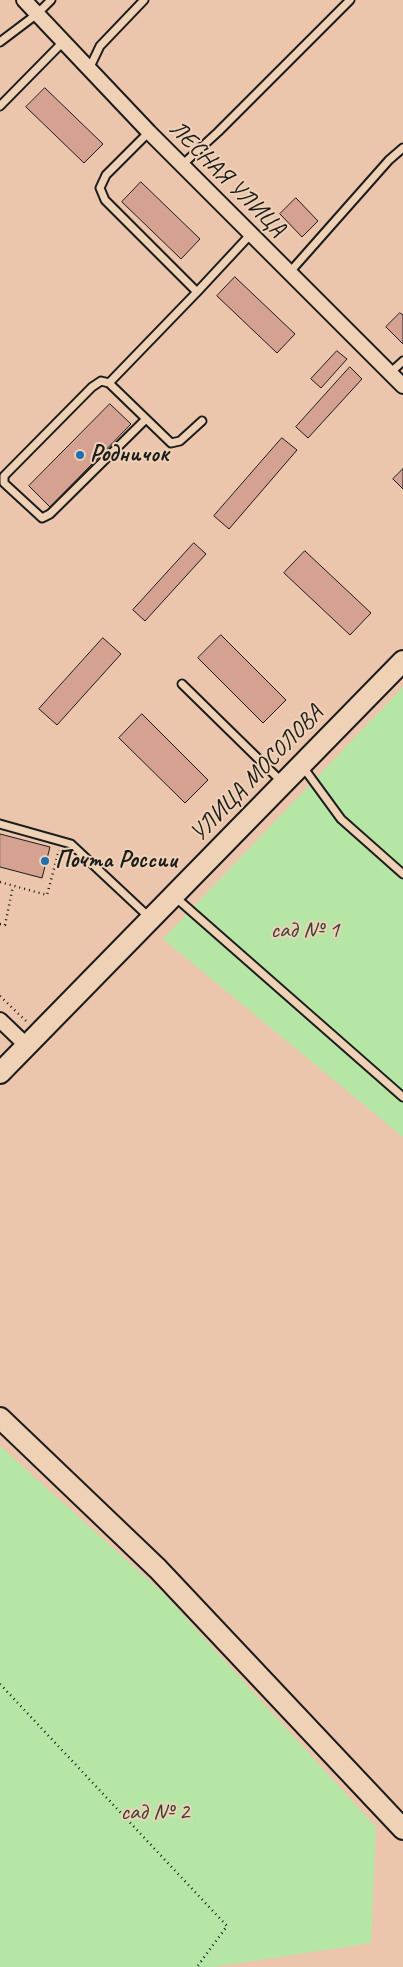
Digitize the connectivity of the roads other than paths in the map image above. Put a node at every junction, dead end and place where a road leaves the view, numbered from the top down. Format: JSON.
{"nodes":[{"id":1,"x":24,"y":0,"type":"edge"},
{"id":2,"x":51,"y":0,"type":"edge"},
{"id":3,"x":144,"y":0,"type":"edge"},
{"id":4,"x":350,"y":0,"type":"edge"},
{"id":5,"x":37,"y":14,"type":"junction"},
{"id":6,"x":0,"y":42,"type":"edge"},
{"id":7,"x":63,"y":42,"type":"junction"},
{"id":8,"x":88,"y":69,"type":"junction"},
{"id":9,"x":0,"y":106,"type":"edge"},
{"id":10,"x":149,"y":132,"type":"junction"},
{"id":11,"x":403,"y":148,"type":"edge"},
{"id":12,"x":182,"y":165,"type":"junction"},
{"id":13,"x":250,"y":235,"type":"junction"},
{"id":14,"x":288,"y":273,"type":"junction"},
{"id":15,"x":197,"y":292,"type":"junction"},
{"id":16,"x":403,"y":361,"type":"edge"},
{"id":17,"x":390,"y":374,"type":"junction"},
{"id":18,"x":109,"y":384,"type":"junction"},
{"id":19,"x":403,"y":386,"type":"edge"},
{"id":20,"x":145,"y":420,"type":"junction"},
{"id":21,"x":202,"y":421,"type":"dead end"},
{"id":22,"x":403,"y":661,"type":"edge"},
{"id":23,"x":182,"y":684,"type":"dead end"},
{"id":24,"x":301,"y":765,"type":"junction"},
{"id":25,"x":284,"y":783,"type":"junction"},
{"id":26,"x":0,"y":824,"type":"edge"},
{"id":27,"x":403,"y":874,"type":"edge"},
{"id":28,"x":174,"y":895,"type":"junction"},
{"id":29,"x":151,"y":918,"type":"junction"},
{"id":30,"x":0,"y":1020,"type":"edge"},
{"id":31,"x":32,"y":1039,"type":"junction"},
{"id":32,"x":0,"y":1073,"type":"edge"},
{"id":33,"x":403,"y":1097,"type":"edge"},
{"id":34,"x":0,"y":1418,"type":"edge"},
{"id":35,"x":403,"y":1829,"type":"edge"}],
"edges":[{"from":1,"to":5,"type":"street","name":"ЛЕСНАЯ УЛИЦА"},
{"from":2,"to":5,"type":"lane"},
{"from":3,"to":8,"type":"lane"},
{"from":4,"to":12,"type":"lane"},
{"from":5,"to":6,"type":"lane"},
{"from":5,"to":7,"type":"street","name":"ЛЕСНАЯ УЛИЦА"},
{"from":7,"to":8,"type":"street","name":"ЛЕСНАЯ УЛИЦА"},
{"from":7,"to":9,"type":"lane"},
{"from":8,"to":10,"type":"street","name":"ЛЕСНАЯ УЛИЦА"},
{"from":10,"to":12,"type":"street","name":"ЛЕСНАЯ УЛИЦА"},
{"from":10,"to":15,"type":"lane"},
{"from":11,"to":14,"type":"lane"},
{"from":12,"to":13,"type":"street","name":"ЛЕСНАЯ УЛИЦА"},
{"from":13,"to":14,"type":"street","name":"ЛЕСНАЯ УЛИЦА"},
{"from":13,"to":15,"type":"lane"},
{"from":14,"to":17,"type":"street","name":"ЛЕСНАЯ УЛИЦА"},
{"from":15,"to":18,"type":"lane"},
{"from":16,"to":17,"type":"lane"},
{"from":17,"to":19,"type":"street","name":"ЛЕСНАЯ УЛИЦА"},
{"from":18,"to":20,"type":"lane"},
{"from":18,"to":20,"type":"lane"},
{"from":20,"to":21,"type":"lane"},
{"from":22,"to":24,"type":"street","name":"УЛИЦА МОСОЛОВА"},
{"from":23,"to":25,"type":"lane"},
{"from":24,"to":25,"type":"street","name":"УЛИЦА МОСОЛОВА"},
{"from":24,"to":27,"type":"lane"},
{"from":25,"to":28,"type":"street","name":"УЛИЦА МОСОЛОВА"},
{"from":26,"to":29,"type":"lane"},
{"from":28,"to":29,"type":"street","name":"УЛИЦА МОСОЛОВА"},
{"from":28,"to":33,"type":"lane"},
{"from":29,"to":31,"type":"street","name":"УЛИЦА МОСОЛОВА"},
{"from":30,"to":31,"type":"street"},
{"from":31,"to":32,"type":"street","name":"УЛИЦА МОСОЛОВА"},
{"from":34,"to":35,"type":"street"}]}
